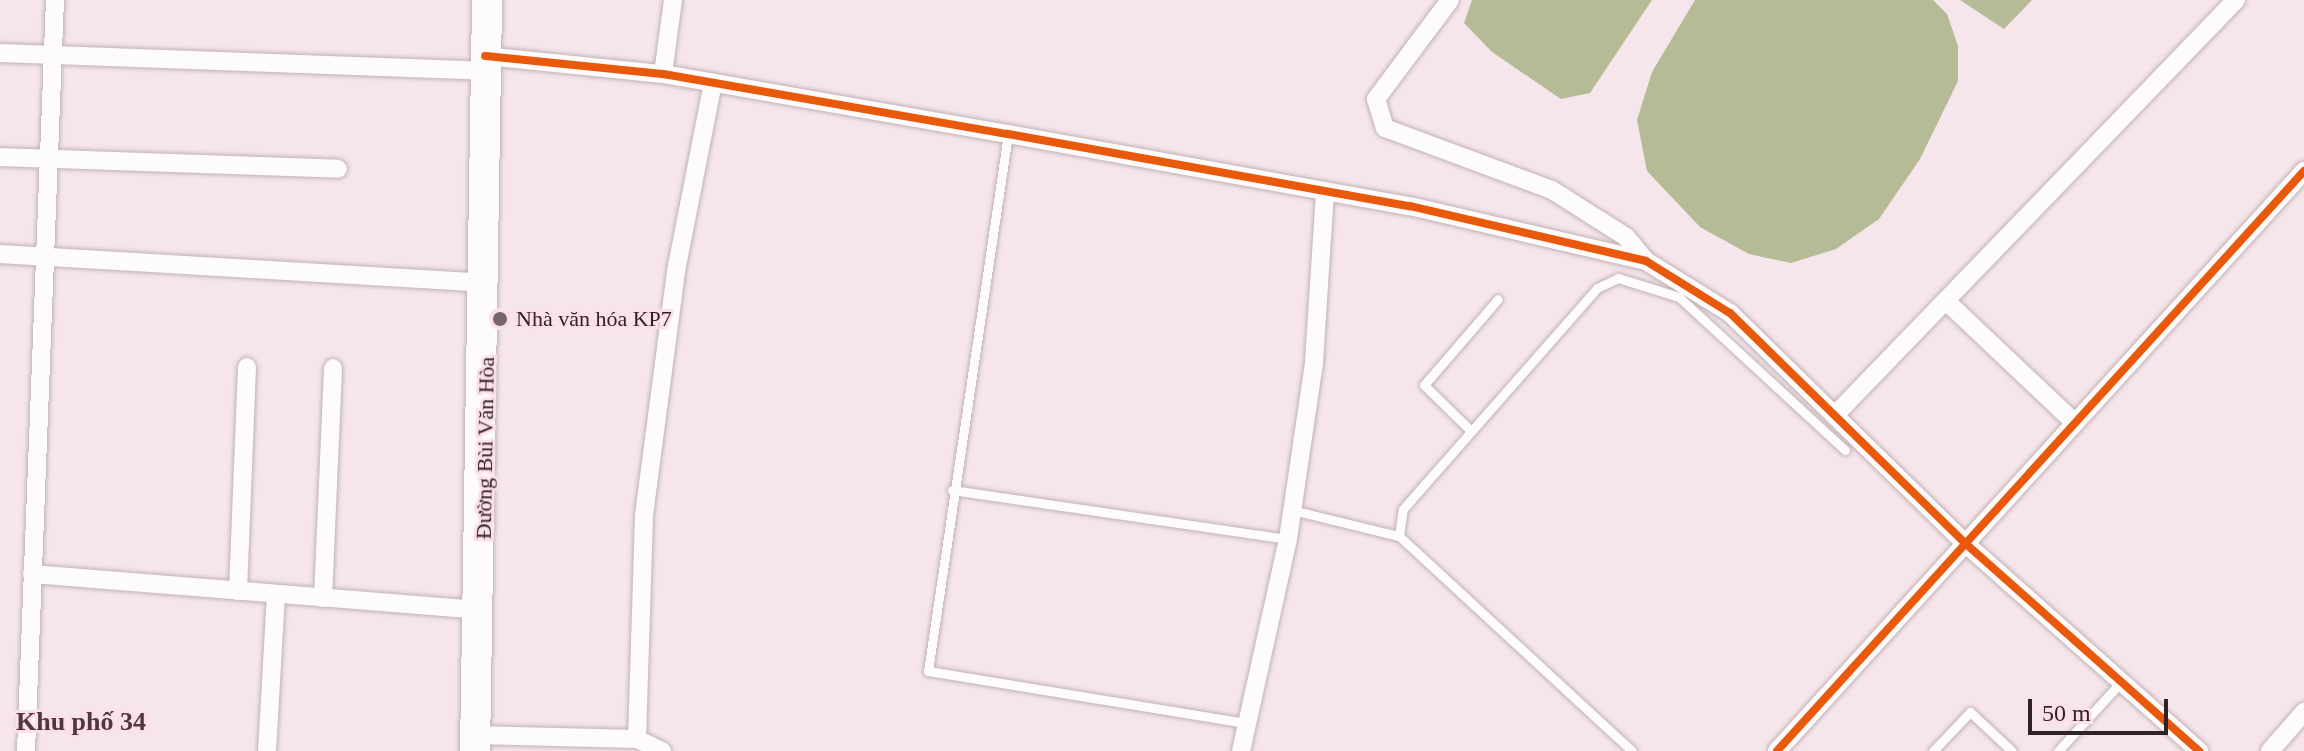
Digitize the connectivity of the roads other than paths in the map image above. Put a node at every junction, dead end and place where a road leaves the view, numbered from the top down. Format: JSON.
{"nodes":[{"id":1,"x":55,"y":0,"type":"edge"},
{"id":2,"x":487,"y":0,"type":"edge"},
{"id":3,"x":673,"y":0,"type":"edge"},
{"id":4,"x":1450,"y":0,"type":"edge"},
{"id":5,"x":2236,"y":0,"type":"edge"},
{"id":6,"x":0,"y":53,"type":"edge"},
{"id":7,"x":55,"y":54,"type":"junction"},
{"id":8,"x":485,"y":64,"type":"junction"},
{"id":9,"x":663,"y":74,"type":"junction"},
{"id":10,"x":713,"y":83,"type":"junction"},
{"id":11,"x":1008,"y":134,"type":"junction"},
{"id":12,"x":0,"y":157,"type":"edge"},
{"id":13,"x":52,"y":159,"type":"junction"},
{"id":14,"x":338,"y":169,"type":"dead end"},
{"id":15,"x":2304,"y":171,"type":"edge"},
{"id":16,"x":1325,"y":194,"type":"junction"},
{"id":17,"x":0,"y":254,"type":"edge"},
{"id":18,"x":48,"y":257,"type":"junction"},
{"id":19,"x":1646,"y":261,"type":"junction"},
{"id":20,"x":488,"y":283,"type":"junction"},
{"id":21,"x":1498,"y":299,"type":"dead end"},
{"id":22,"x":1946,"y":301,"type":"junction"},
{"id":23,"x":247,"y":367,"type":"dead end"},
{"id":24,"x":333,"y":368,"type":"dead end"},
{"id":25,"x":1835,"y":415,"type":"junction"},
{"id":26,"x":2074,"y":422,"type":"junction"},
{"id":27,"x":1471,"y":431,"type":"junction"},
{"id":28,"x":1845,"y":450,"type":"dead end"},
{"id":29,"x":952,"y":490,"type":"junction"},
{"id":30,"x":1292,"y":510,"type":"junction"},
{"id":31,"x":1399,"y":536,"type":"junction"},
{"id":32,"x":1288,"y":539,"type":"junction"},
{"id":33,"x":1966,"y":544,"type":"junction"},
{"id":34,"x":32,"y":574,"type":"junction"},
{"id":35,"x":238,"y":591,"type":"junction"},
{"id":36,"x":276,"y":594,"type":"junction"},
{"id":37,"x":323,"y":598,"type":"junction"},
{"id":38,"x":482,"y":610,"type":"junction"},
{"id":39,"x":2121,"y":682,"type":"junction"},
{"id":40,"x":2304,"y":712,"type":"edge"},
{"id":41,"x":1246,"y":723,"type":"junction"},
{"id":42,"x":637,"y":739,"type":"junction"},
{"id":43,"x":476,"y":743,"type":"edge"},
{"id":44,"x":26,"y":751,"type":"edge"},
{"id":45,"x":267,"y":751,"type":"edge"},
{"id":46,"x":662,"y":751,"type":"edge"},
{"id":47,"x":1241,"y":751,"type":"edge"},
{"id":48,"x":1632,"y":751,"type":"edge"},
{"id":49,"x":1777,"y":751,"type":"edge"},
{"id":50,"x":1933,"y":751,"type":"edge"},
{"id":51,"x":2012,"y":751,"type":"edge"},
{"id":52,"x":2058,"y":751,"type":"edge"},
{"id":53,"x":2199,"y":751,"type":"edge"},
{"id":54,"x":2270,"y":751,"type":"edge"}],
"edges":[{"from":1,"to":7,"type":"street"},
{"from":2,"to":8,"type":"main road","name":"Đường Bùi Văn Hòa"},
{"from":3,"to":9,"type":"street"},
{"from":4,"to":19,"type":"street"},
{"from":5,"to":22,"type":"street"},
{"from":6,"to":7,"type":"street"},
{"from":7,"to":8,"type":"street"},
{"from":7,"to":13,"type":"street"},
{"from":8,"to":9,"type":"street"},
{"from":8,"to":20,"type":"main road","name":"Đường Bùi Văn Hòa"},
{"from":9,"to":10,"type":"street"},
{"from":10,"to":11,"type":"street"},
{"from":10,"to":42,"type":"street"},
{"from":11,"to":16,"type":"street"},
{"from":11,"to":29,"type":"lane"},
{"from":12,"to":13,"type":"street"},
{"from":13,"to":14,"type":"street"},
{"from":13,"to":18,"type":"street"},
{"from":15,"to":26,"type":"street"},
{"from":16,"to":19,"type":"street"},
{"from":16,"to":30,"type":"street"},
{"from":17,"to":18,"type":"street"},
{"from":18,"to":20,"type":"street"},
{"from":18,"to":34,"type":"street"},
{"from":19,"to":25,"type":"street"},
{"from":20,"to":38,"type":"main road","name":"Đường Bùi Văn Hòa"},
{"from":21,"to":27,"type":"lane"},
{"from":22,"to":25,"type":"street"},
{"from":22,"to":26,"type":"street"},
{"from":23,"to":35,"type":"street"},
{"from":24,"to":37,"type":"street"},
{"from":25,"to":33,"type":"street"},
{"from":26,"to":33,"type":"street"},
{"from":27,"to":28,"type":"lane"},
{"from":27,"to":31,"type":"lane"},
{"from":29,"to":32,"type":"lane"},
{"from":29,"to":41,"type":"lane"},
{"from":30,"to":31,"type":"lane"},
{"from":30,"to":32,"type":"street"},
{"from":31,"to":48,"type":"lane"},
{"from":32,"to":41,"type":"street"},
{"from":33,"to":39,"type":"street"},
{"from":33,"to":49,"type":"street"},
{"from":34,"to":35,"type":"street"},
{"from":34,"to":44,"type":"street"},
{"from":35,"to":36,"type":"street"},
{"from":36,"to":37,"type":"street"},
{"from":36,"to":45,"type":"street"},
{"from":37,"to":38,"type":"street"},
{"from":38,"to":43,"type":"main road","name":"Đường Bùi Văn Hòa"},
{"from":39,"to":52,"type":"lane"},
{"from":39,"to":53,"type":"street"},
{"from":40,"to":54,"type":"street"},
{"from":41,"to":47,"type":"street"},
{"from":42,"to":43,"type":"street"},
{"from":42,"to":46,"type":"street"},
{"from":50,"to":51,"type":"lane"}]}
